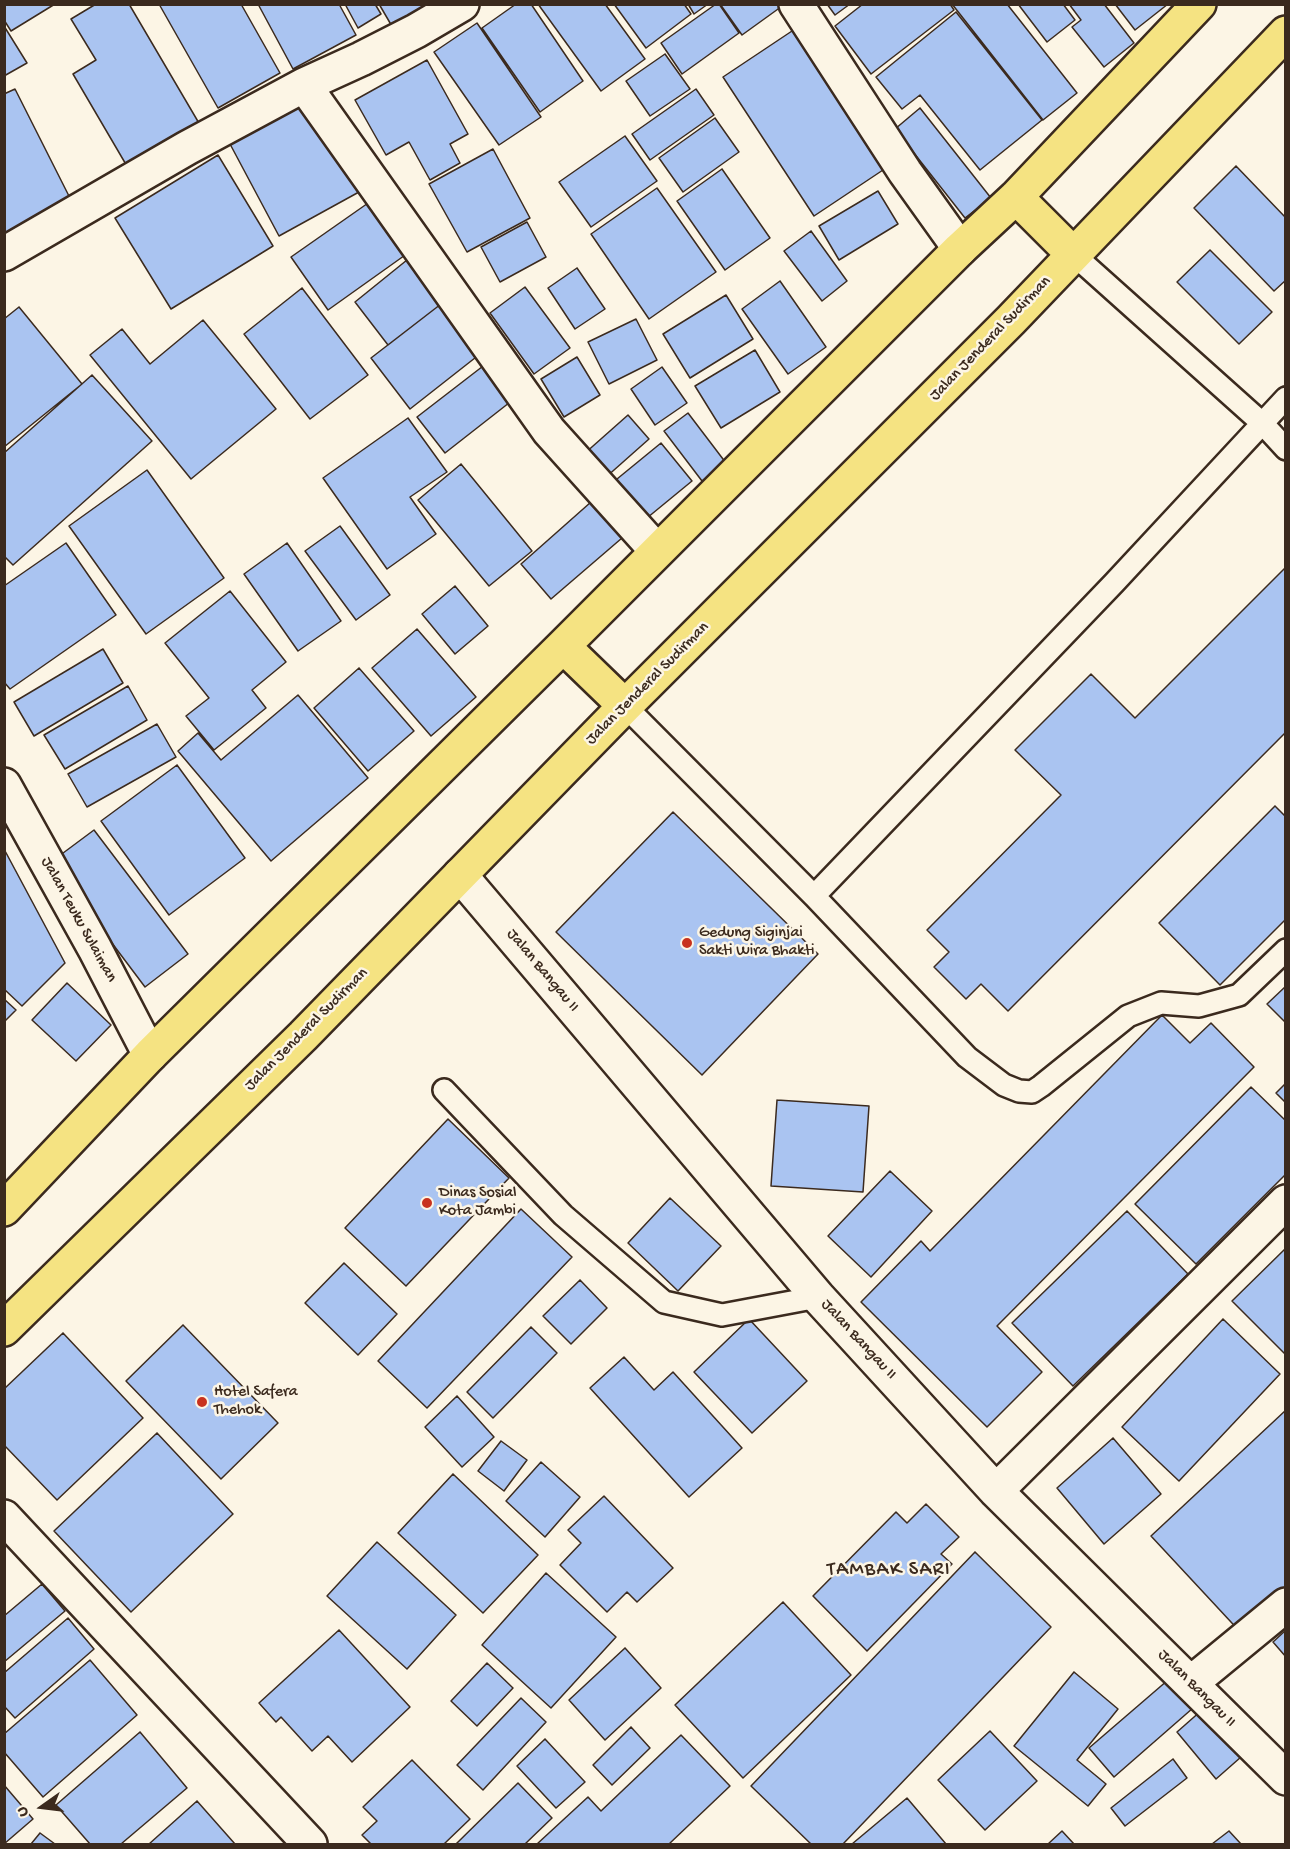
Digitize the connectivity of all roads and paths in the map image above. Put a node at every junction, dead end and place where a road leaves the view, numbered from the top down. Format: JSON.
{"nodes":[{"id":1,"x":462,"y":4,"type":"edge"},
{"id":2,"x":796,"y":4,"type":"edge"},
{"id":3,"x":1199,"y":4,"type":"edge"},
{"id":4,"x":1286,"y":33,"type":"edge"},
{"id":5,"x":304,"y":86,"type":"junction"},
{"id":6,"x":1016,"y":197,"type":"junction"},
{"id":7,"x":960,"y":249,"type":"junction"},
{"id":8,"x":4,"y":254,"type":"edge"},
{"id":9,"x":1073,"y":254,"type":"junction"},
{"id":10,"x":1286,"y":398,"type":"edge"},
{"id":11,"x":1263,"y":424,"type":"junction"},
{"id":12,"x":1286,"y":449,"type":"edge"},
{"id":13,"x":657,"y":551,"type":"junction"},
{"id":14,"x":563,"y":646,"type":"junction"},
{"id":15,"x":625,"y":706,"type":"junction"},
{"id":16,"x":4,"y":785,"type":"edge"},
{"id":17,"x":460,"y":875,"type":"junction"},
{"id":18,"x":814,"y":896,"type":"junction"},
{"id":19,"x":1286,"y":950,"type":"edge"},
{"id":20,"x":150,"y":1055,"type":"junction"},
{"id":21,"x":444,"y":1090,"type":"dead end"},
{"id":22,"x":1286,"y":1202,"type":"edge"},
{"id":23,"x":4,"y":1209,"type":"edge"},
{"id":24,"x":818,"y":1297,"type":"junction"},
{"id":25,"x":4,"y":1329,"type":"edge"},
{"id":26,"x":996,"y":1491,"type":"junction"},
{"id":27,"x":4,"y":1516,"type":"edge"},
{"id":28,"x":1286,"y":1605,"type":"edge"},
{"id":29,"x":1191,"y":1683,"type":"junction"},
{"id":30,"x":1286,"y":1778,"type":"edge"},
{"id":31,"x":310,"y":1845,"type":"edge"}],
"edges":[{"from":1,"to":5,"type":"street"},
{"from":2,"to":7,"type":"street"},
{"from":3,"to":6,"type":"highway"},
{"from":4,"to":9,"type":"highway","name":"Jalan Jenderal Sudirman"},
{"from":5,"to":8,"type":"street"},
{"from":5,"to":13,"type":"street"},
{"from":6,"to":7,"type":"highway"},
{"from":6,"to":9,"type":"highway"},
{"from":7,"to":13,"type":"highway"},
{"from":9,"to":11,"type":"lane"},
{"from":9,"to":15,"type":"highway","name":"Jalan Jenderal Sudirman"},
{"from":10,"to":11,"type":"lane"},
{"from":11,"to":12,"type":"lane"},
{"from":11,"to":18,"type":"lane"},
{"from":13,"to":14,"type":"highway"},
{"from":14,"to":15,"type":"highway"},
{"from":14,"to":20,"type":"highway"},
{"from":15,"to":17,"type":"highway","name":"Jalan Jenderal Sudirman"},
{"from":15,"to":18,"type":"lane"},
{"from":16,"to":20,"type":"street","name":"Jalan Teuku Sulaiman"},
{"from":17,"to":24,"type":"street","name":"Jalan Bangau II"},
{"from":17,"to":25,"type":"highway","name":"Jalan Jenderal Sudirman"},
{"from":18,"to":19,"type":"lane"},
{"from":20,"to":23,"type":"highway"},
{"from":21,"to":24,"type":"lane"},
{"from":22,"to":26,"type":"street"},
{"from":24,"to":26,"type":"street","name":"Jalan Bangau II"},
{"from":26,"to":29,"type":"street","name":"Jalan Bangau II"},
{"from":27,"to":31,"type":"street"},
{"from":28,"to":29,"type":"street"},
{"from":29,"to":30,"type":"street","name":"Jalan Bangau II"}]}
